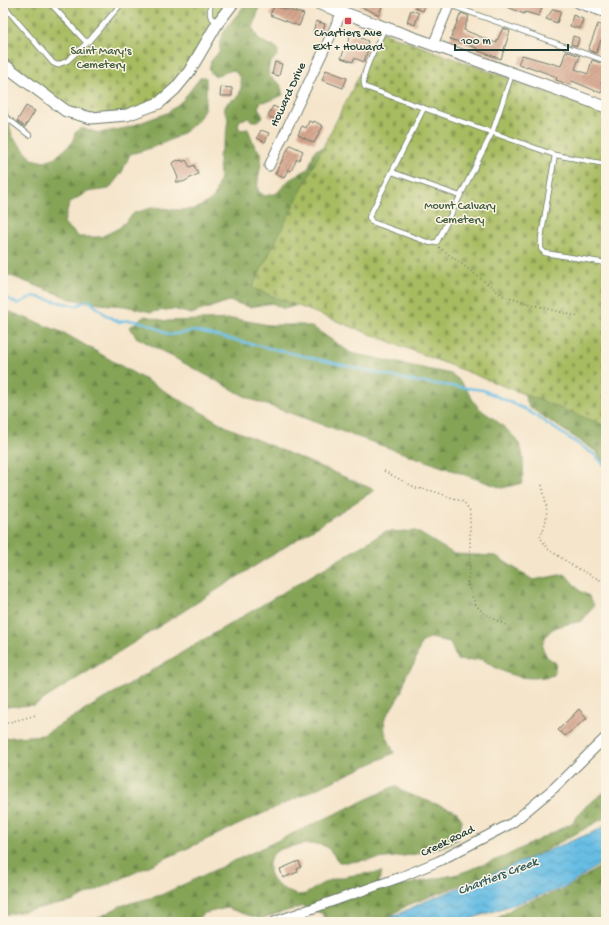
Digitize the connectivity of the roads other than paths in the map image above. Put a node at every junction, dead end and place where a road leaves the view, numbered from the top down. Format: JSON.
{"nodes":[{"id":1,"x":6,"y":3,"type":"edge"},
{"id":2,"x":50,"y":3,"type":"edge"},
{"id":3,"x":122,"y":3,"type":"edge"},
{"id":4,"x":210,"y":3,"type":"edge"},
{"id":5,"x":233,"y":3,"type":"edge"},
{"id":6,"x":578,"y":3,"type":"edge"},
{"id":7,"x":320,"y":4,"type":"edge"},
{"id":8,"x":448,"y":4,"type":"edge"},
{"id":9,"x":342,"y":12,"type":"junction"},
{"id":10,"x":606,"y":13,"type":"edge"},
{"id":11,"x":217,"y":24,"type":"junction"},
{"id":12,"x":385,"y":28,"type":"junction"},
{"id":13,"x":90,"y":40,"type":"junction"},
{"id":14,"x":433,"y":45,"type":"junction"},
{"id":15,"x":606,"y":61,"type":"edge"},
{"id":16,"x":4,"y":65,"type":"edge"},
{"id":17,"x":512,"y":73,"type":"junction"},
{"id":18,"x":606,"y":106,"type":"edge"},
{"id":19,"x":424,"y":108,"type":"junction"},
{"id":20,"x":3,"y":115,"type":"edge"},
{"id":21,"x":492,"y":133,"type":"junction"},
{"id":22,"x":29,"y":135,"type":"dead end"},
{"id":23,"x":555,"y":155,"type":"junction"},
{"id":24,"x":606,"y":164,"type":"edge"},
{"id":25,"x":269,"y":166,"type":"dead end"},
{"id":26,"x":392,"y":172,"type":"junction"},
{"id":27,"x":460,"y":196,"type":"junction"},
{"id":28,"x":606,"y":263,"type":"edge"},
{"id":29,"x":606,"y":737,"type":"edge"},
{"id":30,"x":274,"y":922,"type":"edge"}],
"edges":[{"from":1,"to":13,"type":"lane"},
{"from":2,"to":13,"type":"lane"},
{"from":3,"to":13,"type":"lane"},
{"from":4,"to":11,"type":"lane"},
{"from":5,"to":11,"type":"street"},
{"from":6,"to":10,"type":"street"},
{"from":7,"to":9,"type":"street"},
{"from":8,"to":14,"type":"street"},
{"from":8,"to":15,"type":"lane"},
{"from":9,"to":12,"type":"street"},
{"from":9,"to":25,"type":"street","name":"Howard Drive"},
{"from":11,"to":16,"type":"street"},
{"from":12,"to":14,"type":"street"},
{"from":12,"to":19,"type":"lane"},
{"from":14,"to":17,"type":"street"},
{"from":17,"to":18,"type":"street"},
{"from":17,"to":21,"type":"lane"},
{"from":19,"to":21,"type":"lane"},
{"from":19,"to":26,"type":"lane"},
{"from":20,"to":22,"type":"lane"},
{"from":21,"to":23,"type":"lane"},
{"from":21,"to":27,"type":"lane"},
{"from":23,"to":24,"type":"lane"},
{"from":23,"to":28,"type":"lane"},
{"from":26,"to":27,"type":"lane"},
{"from":26,"to":27,"type":"lane"},
{"from":29,"to":30,"type":"street","name":"Creek Road"}]}
